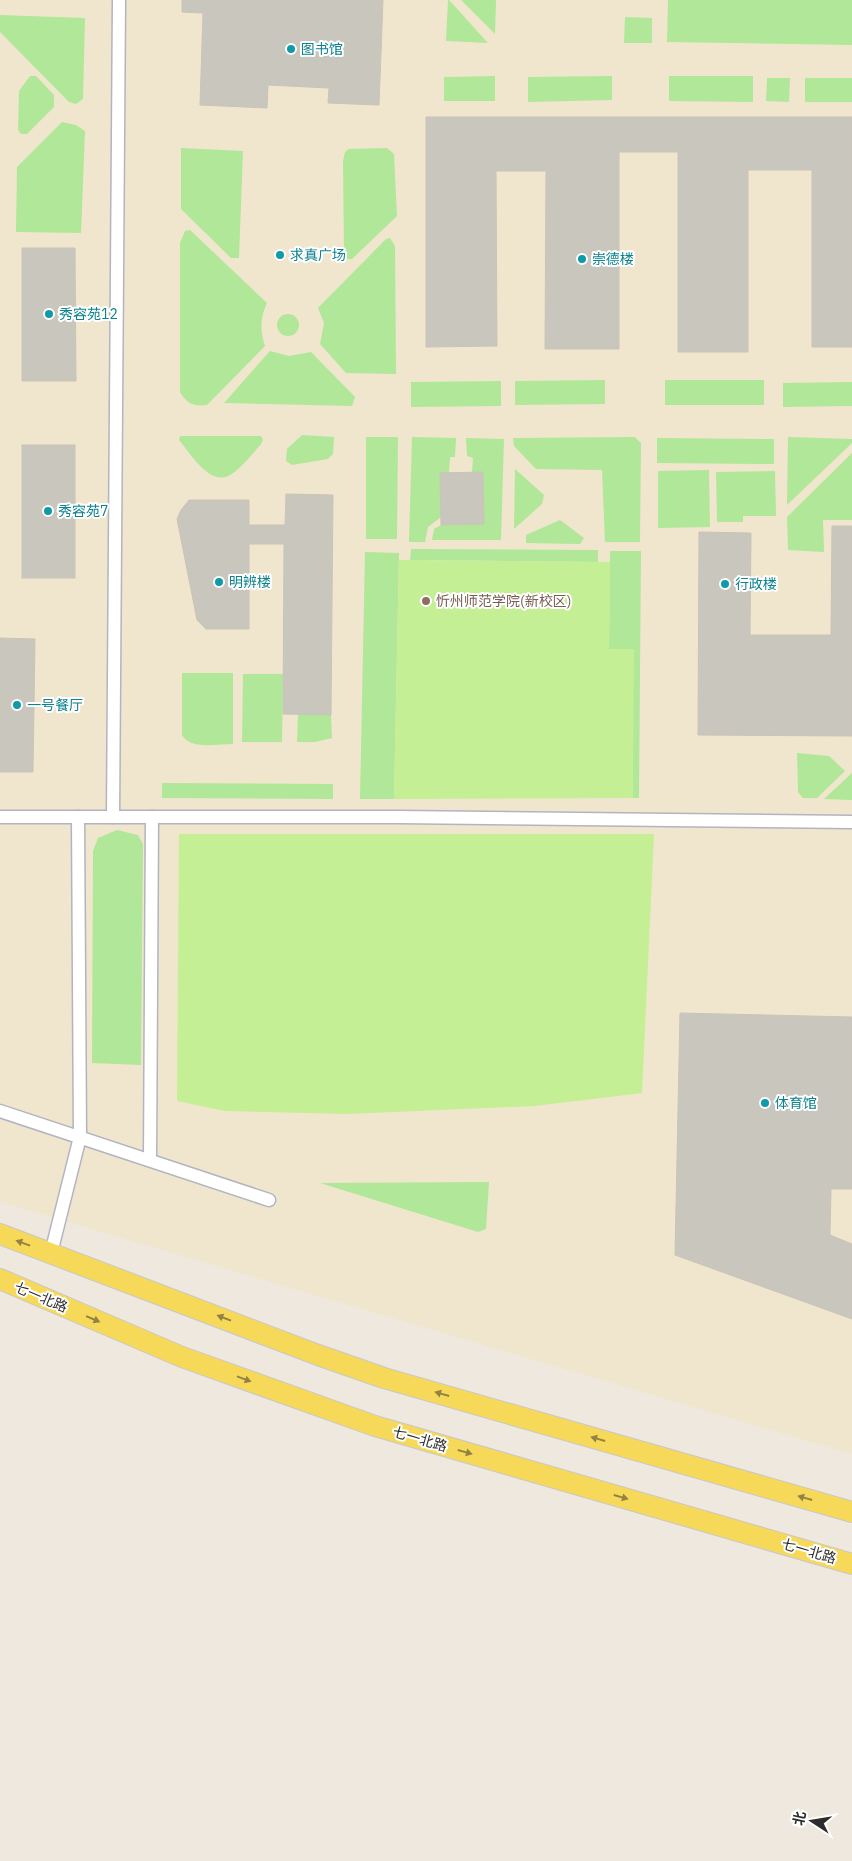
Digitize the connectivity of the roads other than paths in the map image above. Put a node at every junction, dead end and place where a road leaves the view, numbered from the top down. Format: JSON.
{"nodes":[{"id":1,"x":118,"y":0,"type":"edge"},
{"id":2,"x":0,"y":817,"type":"edge"},
{"id":3,"x":78,"y":817,"type":"junction"},
{"id":4,"x":113,"y":817,"type":"junction"},
{"id":5,"x":152,"y":817,"type":"junction"},
{"id":6,"x":852,"y":822,"type":"edge"},
{"id":7,"x":0,"y":1111,"type":"edge"},
{"id":8,"x":80,"y":1137,"type":"junction"},
{"id":9,"x":150,"y":1160,"type":"junction"},
{"id":10,"x":269,"y":1200,"type":"dead end"},
{"id":11,"x":0,"y":1234,"type":"edge"},
{"id":12,"x":51,"y":1253,"type":"junction"},
{"id":13,"x":0,"y":1279,"type":"edge"},
{"id":14,"x":852,"y":1512,"type":"edge"},
{"id":15,"x":852,"y":1564,"type":"edge"}],
"edges":[{"from":1,"to":4,"type":"street"},
{"from":2,"to":3,"type":"street"},
{"from":3,"to":4,"type":"street"},
{"from":3,"to":8,"type":"street"},
{"from":4,"to":5,"type":"street"},
{"from":5,"to":6,"type":"street"},
{"from":5,"to":9,"type":"street"},
{"from":7,"to":8,"type":"street"},
{"from":8,"to":9,"type":"street"},
{"from":8,"to":12,"type":"street"},
{"from":9,"to":10,"type":"street"},
{"from":12,"to":11,"type":"main road","one_way":true},
{"from":14,"to":12,"type":"main road","one_way":true},
{"from":13,"to":15,"type":"main road","name":"七一北路","one_way":true}]}
